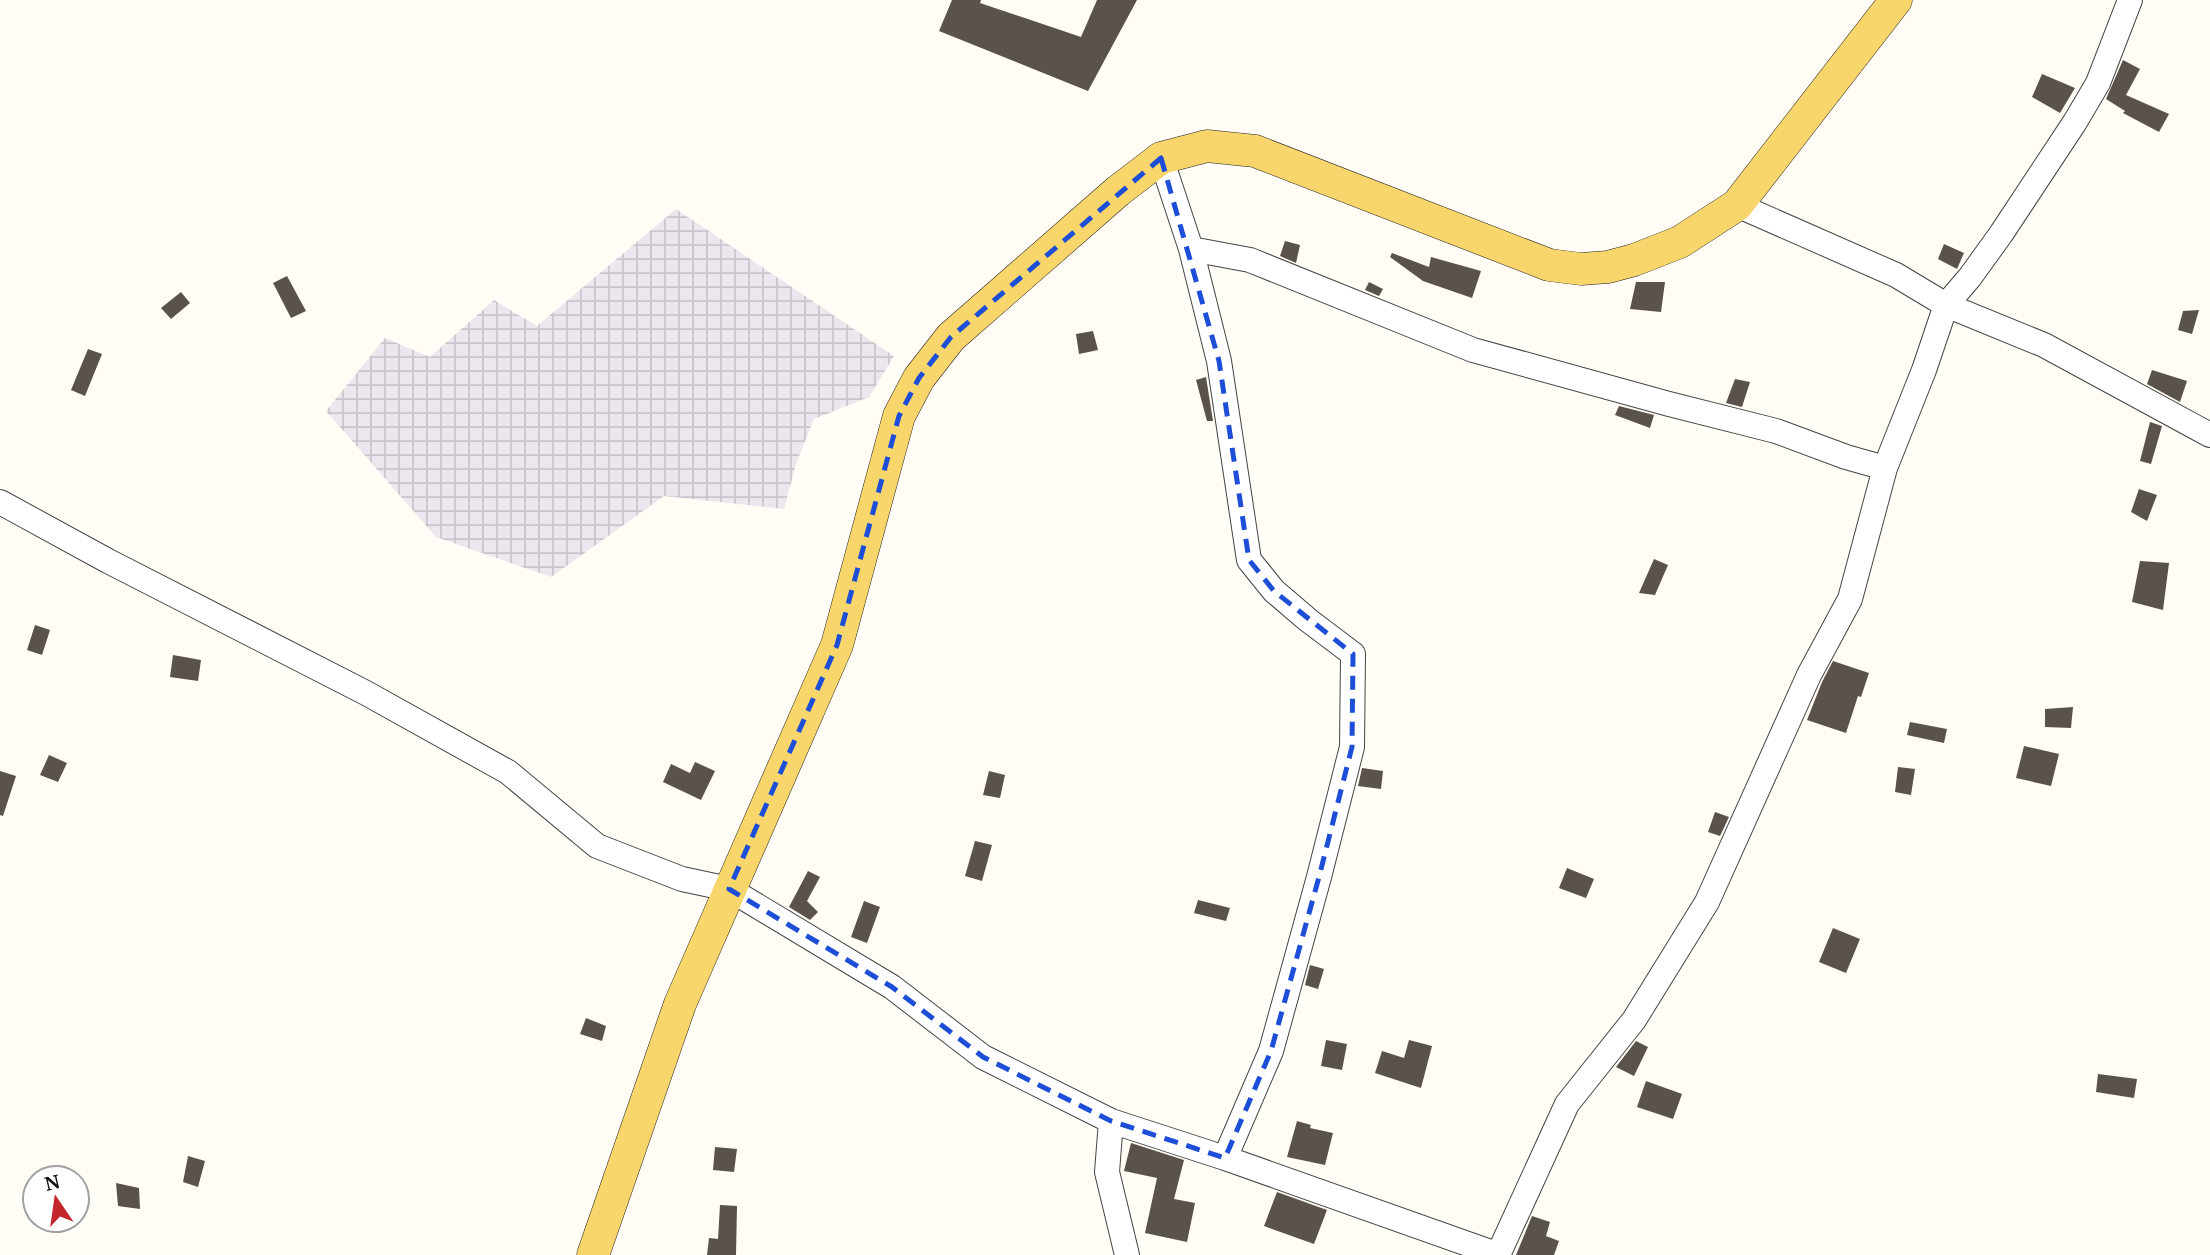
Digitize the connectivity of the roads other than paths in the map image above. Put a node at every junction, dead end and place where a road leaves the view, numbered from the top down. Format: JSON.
{"nodes":[{"id":1,"x":1896,"y":0,"type":"edge"},
{"id":2,"x":2130,"y":0,"type":"edge"},
{"id":3,"x":1161,"y":158,"type":"junction"},
{"id":4,"x":1738,"y":205,"type":"junction"},
{"id":5,"x":1191,"y":249,"type":"junction"},
{"id":6,"x":1946,"y":305,"type":"junction"},
{"id":7,"x":2210,"y":435,"type":"edge"},
{"id":8,"x":1885,"y":468,"type":"junction"},
{"id":9,"x":0,"y":502,"type":"edge"},
{"id":10,"x":729,"y":890,"type":"junction"},
{"id":11,"x":1111,"y":1121,"type":"junction"},
{"id":12,"x":1226,"y":1158,"type":"junction"},
{"id":13,"x":593,"y":1255,"type":"edge"},
{"id":14,"x":1127,"y":1255,"type":"edge"},
{"id":15,"x":1498,"y":1255,"type":"edge"}],
"edges":[{"from":1,"to":4,"type":"main road"},
{"from":2,"to":6,"type":"street"},
{"from":3,"to":4,"type":"main road"},
{"from":3,"to":5,"type":"street"},
{"from":3,"to":10,"type":"main road"},
{"from":4,"to":6,"type":"street"},
{"from":5,"to":8,"type":"street"},
{"from":5,"to":12,"type":"street"},
{"from":6,"to":7,"type":"street"},
{"from":6,"to":8,"type":"street"},
{"from":8,"to":15,"type":"street"},
{"from":9,"to":10,"type":"street"},
{"from":10,"to":11,"type":"street"},
{"from":10,"to":13,"type":"main road"},
{"from":11,"to":12,"type":"street"},
{"from":11,"to":14,"type":"street"},
{"from":12,"to":15,"type":"street"}]}
